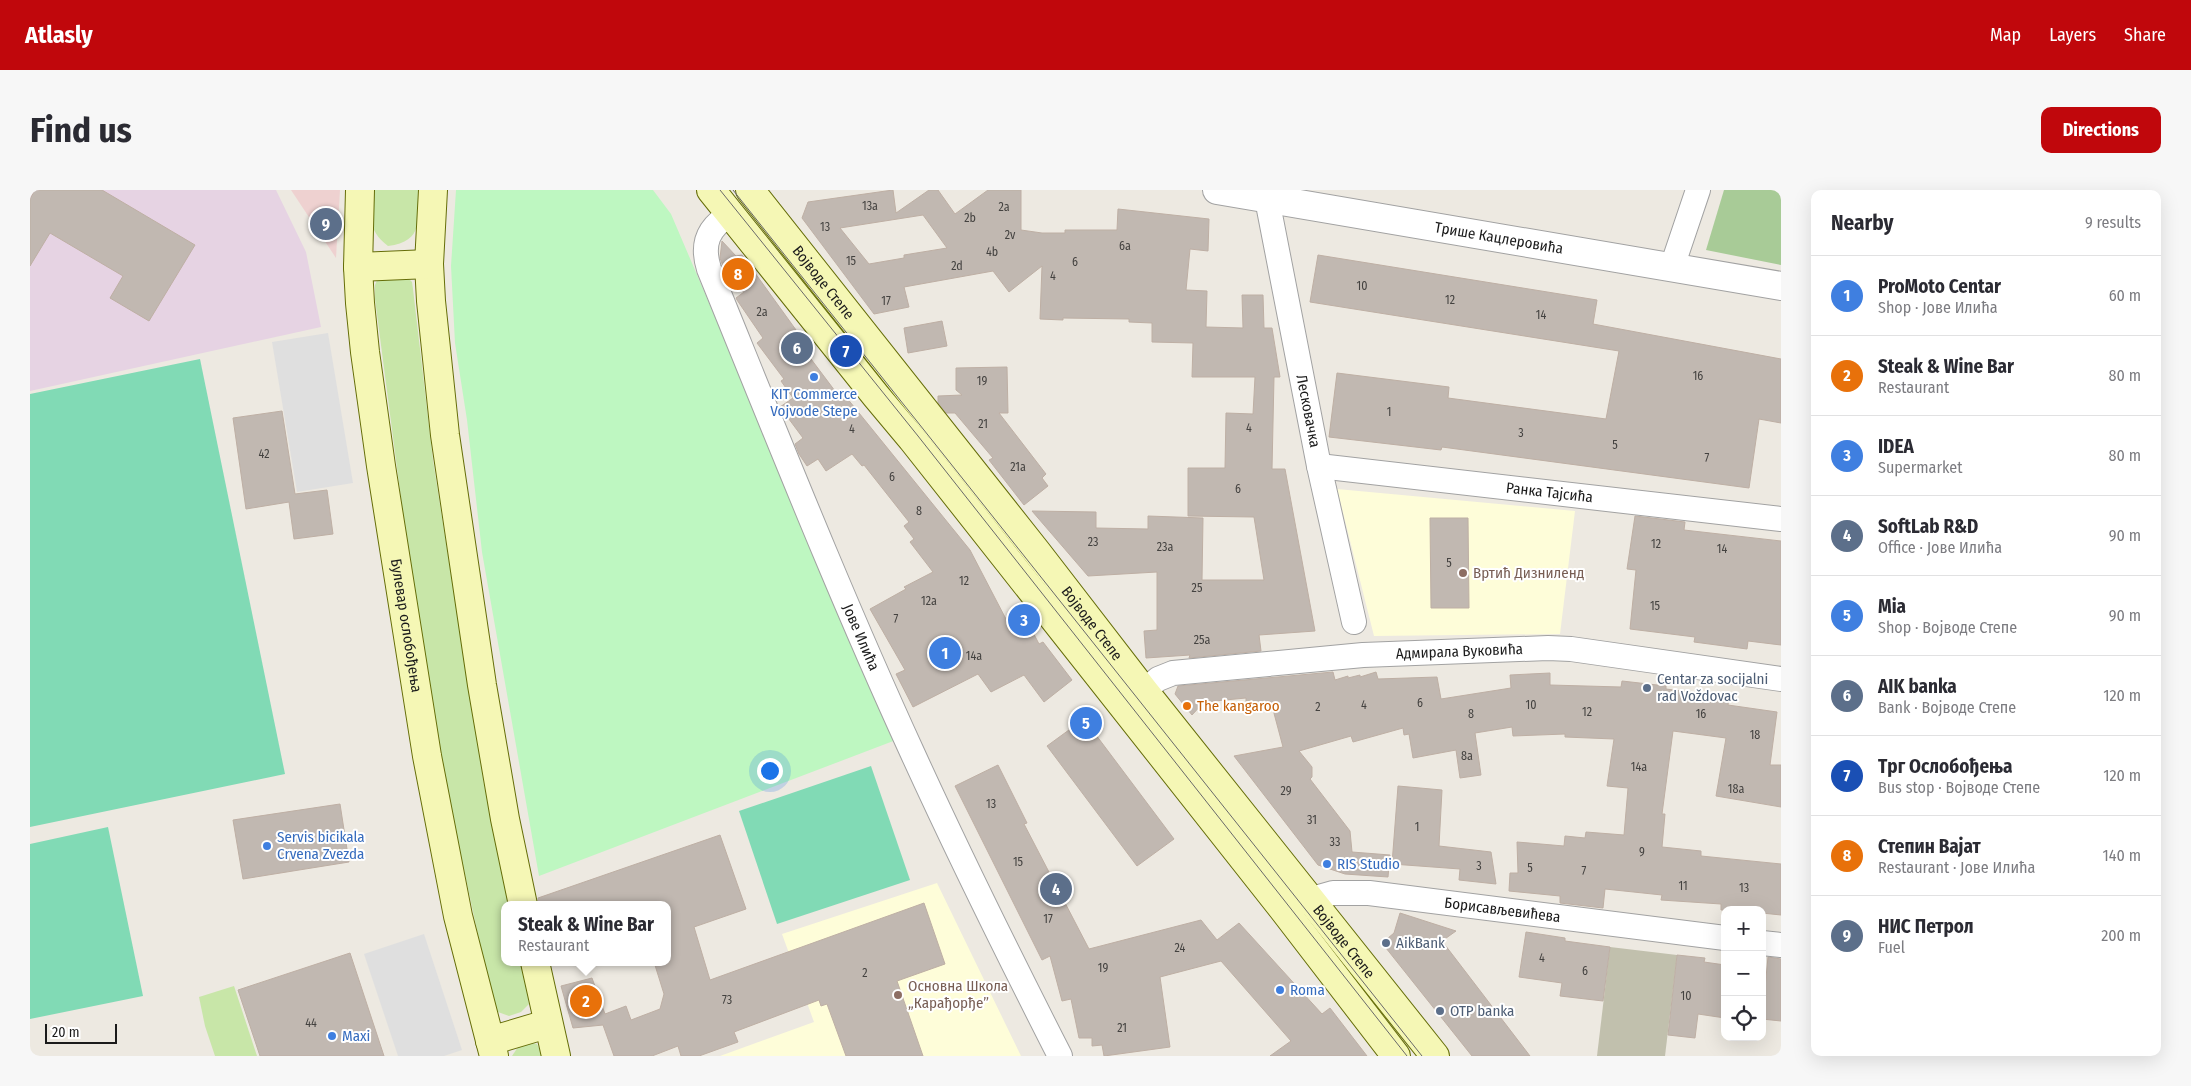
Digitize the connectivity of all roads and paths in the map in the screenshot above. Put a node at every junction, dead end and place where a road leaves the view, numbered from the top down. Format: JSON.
{"nodes":[{"id":1,"x":360,"y":190,"type":"edge"},
{"id":2,"x":433,"y":190,"type":"edge"},
{"id":3,"x":711,"y":190,"type":"edge"},
{"id":4,"x":1217,"y":190,"type":"edge"},
{"id":5,"x":1698,"y":190,"type":"edge"},
{"id":6,"x":757,"y":192,"type":"edge"},
{"id":7,"x":1267,"y":199,"type":"junction"},
{"id":8,"x":731,"y":214,"type":"junction"},
{"id":9,"x":429,"y":264,"type":"junction"},
{"id":10,"x":358,"y":267,"type":"junction"},
{"id":11,"x":1672,"y":267,"type":"junction"},
{"id":12,"x":1781,"y":286,"type":"edge"},
{"id":13,"x":1319,"y":466,"type":"junction"},
{"id":14,"x":1781,"y":519,"type":"edge"},
{"id":15,"x":1354,"y":622,"type":"dead end"},
{"id":16,"x":1781,"y":679,"type":"edge"},
{"id":17,"x":1144,"y":691,"type":"junction"},
{"id":18,"x":1310,"y":899,"type":"junction"},
{"id":19,"x":522,"y":901,"type":"edge"},
{"id":20,"x":1283,"y":909,"type":"junction"},
{"id":21,"x":1721,"y":937,"type":"edge"},
{"id":22,"x":1766,"y":944,"type":"edge"},
{"id":23,"x":1781,"y":946,"type":"edge"},
{"id":24,"x":535,"y":966,"type":"edge"},
{"id":25,"x":547,"y":1024,"type":"junction"},
{"id":26,"x":492,"y":1049,"type":"edge"},
{"id":27,"x":556,"y":1056,"type":"edge"},
{"id":28,"x":1060,"y":1056,"type":"edge"},
{"id":29,"x":1396,"y":1056,"type":"edge"},
{"id":30,"x":1435,"y":1056,"type":"edge"}],
"edges":[{"from":1,"to":10,"type":"main road","name":"Булевар ослобођења"},
{"from":2,"to":9,"type":"main road"},
{"from":3,"to":8,"type":"main road","name":"Војводе Степе"},
{"from":4,"to":7,"type":"street","name":"Трише Кацлеровића"},
{"from":5,"to":11,"type":"street"},
{"from":6,"to":8,"type":"street"},
{"from":6,"to":17,"type":"main road","name":"Војводе Степе"},
{"from":7,"to":11,"type":"street","name":"Трише Кацлеровића"},
{"from":7,"to":13,"type":"street","name":"Лесковачка"},
{"from":8,"to":20,"type":"main road","name":"Војводе Степе"},
{"from":8,"to":28,"type":"street","name":"Јове Илића"},
{"from":9,"to":10,"type":"main road"},
{"from":9,"to":19,"type":"main road"},
{"from":10,"to":26,"type":"main road","name":"Булевар ослобођења"},
{"from":11,"to":12,"type":"street","name":"Трише Кацлеровића"},
{"from":13,"to":14,"type":"street","name":"Ранка Тајсића"},
{"from":13,"to":15,"type":"street","name":"Лесковачка"},
{"from":16,"to":17,"type":"street","name":"Адмирала Вуковића"},
{"from":17,"to":18,"type":"main road","name":"Војводе Степе"},
{"from":18,"to":20,"type":"street","name":"Борисављевићева"},
{"from":18,"to":21,"type":"street","name":"Борисављевићева"},
{"from":18,"to":30,"type":"main road","name":"Војводе Степе"},
{"from":20,"to":29,"type":"main road","name":"Војводе Степе"},
{"from":22,"to":23,"type":"street"},
{"from":24,"to":25,"type":"main road"},
{"from":25,"to":26,"type":"main road"},
{"from":25,"to":27,"type":"main road"}]}
